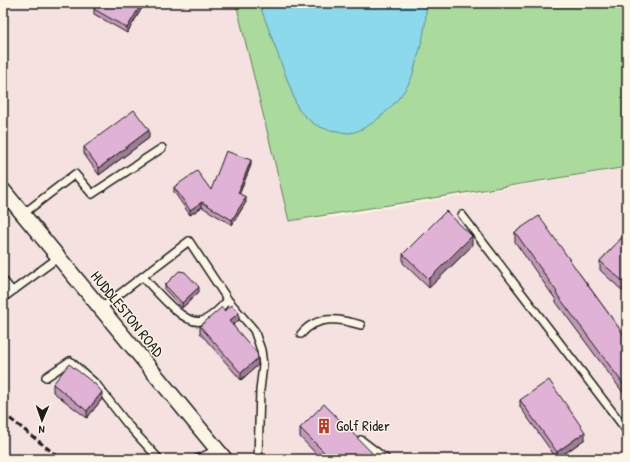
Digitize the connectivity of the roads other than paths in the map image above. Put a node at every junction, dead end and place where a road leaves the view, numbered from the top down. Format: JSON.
{"nodes":[{"id":1,"x":162,"y":148,"type":"dead end"},
{"id":2,"x":3,"y":190,"type":"edge"},
{"id":3,"x":23,"y":214,"type":"junction"},
{"id":4,"x":462,"y":215,"type":"dead end"},
{"id":5,"x":59,"y":257,"type":"junction"},
{"id":6,"x":143,"y":277,"type":"junction"},
{"id":7,"x":3,"y":280,"type":"edge"},
{"id":8,"x":12,"y":291,"type":"junction"},
{"id":9,"x":3,"y":298,"type":"edge"},
{"id":10,"x":228,"y":300,"type":"junction"},
{"id":11,"x":100,"y":309,"type":"junction"},
{"id":12,"x":361,"y":325,"type":"dead end"},
{"id":13,"x":301,"y":334,"type":"dead end"},
{"id":14,"x":46,"y":377,"type":"dead end"},
{"id":15,"x":627,"y":431,"type":"edge"},
{"id":16,"x":361,"y":440,"type":"edge"},
{"id":17,"x":221,"y":454,"type":"edge"},
{"id":18,"x":159,"y":459,"type":"edge"},
{"id":19,"x":197,"y":459,"type":"edge"},
{"id":20,"x":258,"y":459,"type":"edge"},
{"id":21,"x":386,"y":459,"type":"edge"}],
"edges":[{"from":1,"to":3,"type":"lane"},
{"from":2,"to":3,"type":"street","name":"HUDDLESTON ROAD"},
{"from":3,"to":5,"type":"street","name":"HUDDLESTON ROAD"},
{"from":4,"to":15,"type":"lane"},
{"from":5,"to":8,"type":"lane"},
{"from":5,"to":11,"type":"street","name":"HUDDLESTON ROAD"},
{"from":6,"to":10,"type":"lane"},
{"from":6,"to":10,"type":"lane"},
{"from":6,"to":11,"type":"lane"},
{"from":7,"to":8,"type":"lane"},
{"from":8,"to":9,"type":"lane"},
{"from":10,"to":20,"type":"lane"},
{"from":11,"to":17,"type":"street","name":"HUDDLESTON ROAD"},
{"from":12,"to":13,"type":"lane"},
{"from":14,"to":18,"type":"lane"},
{"from":16,"to":21,"type":"lane"},
{"from":17,"to":19,"type":"lane"}]}
